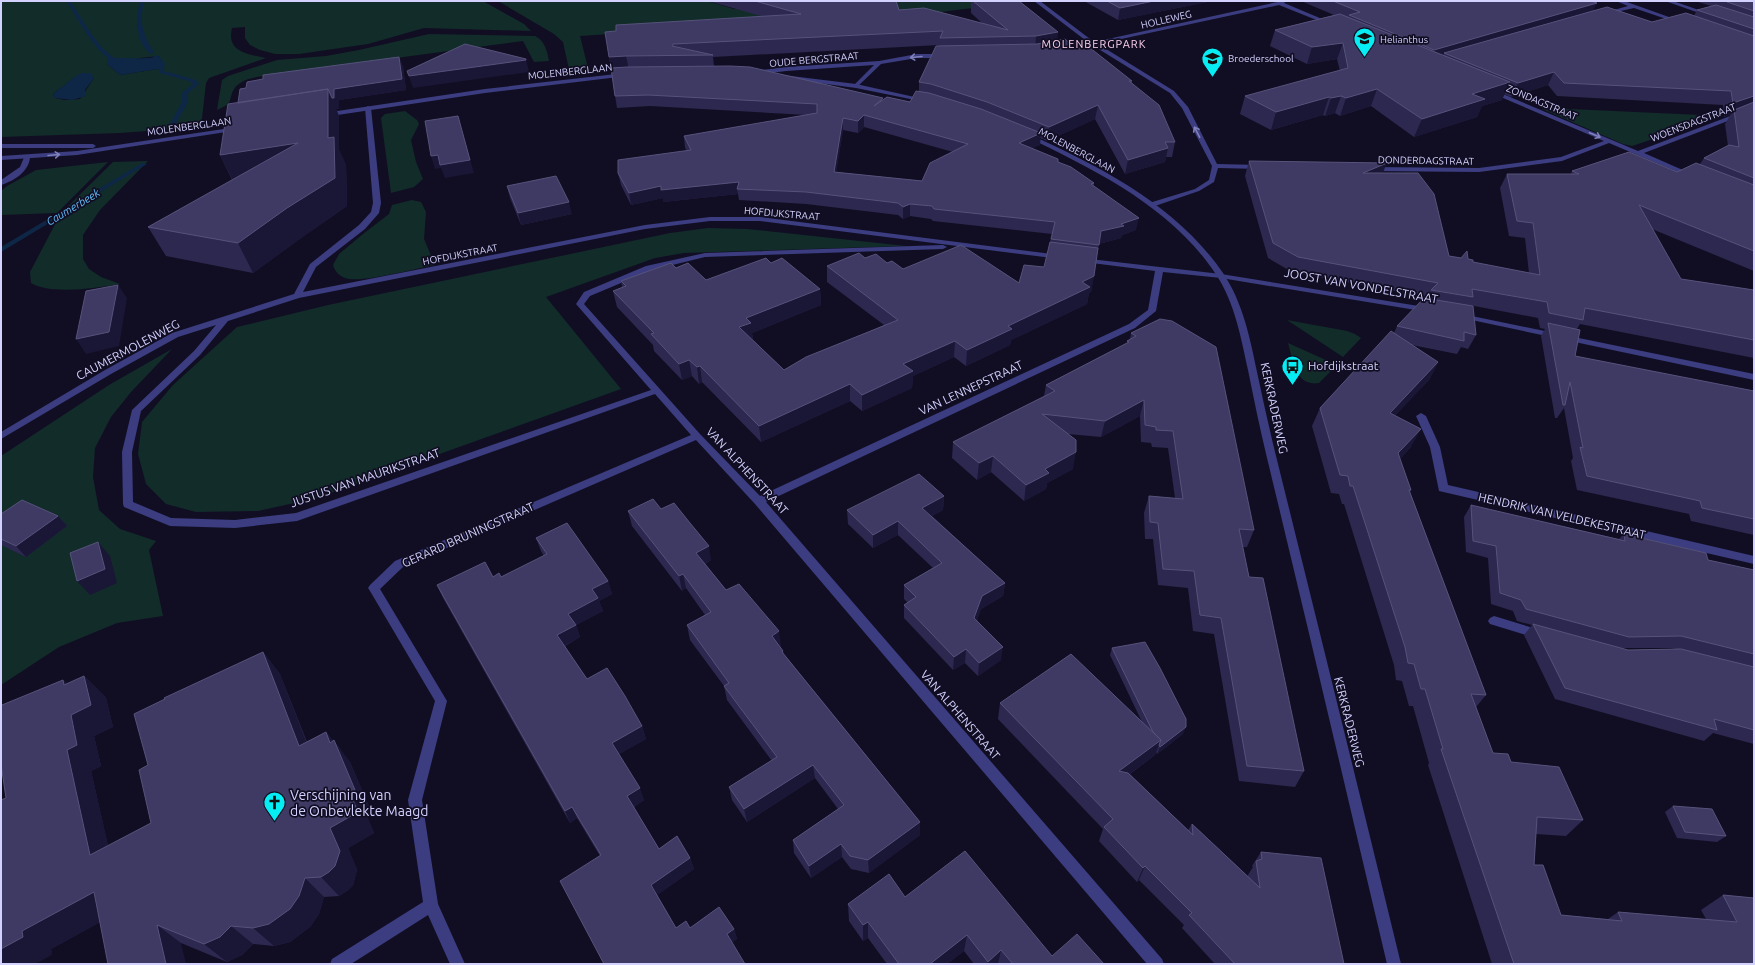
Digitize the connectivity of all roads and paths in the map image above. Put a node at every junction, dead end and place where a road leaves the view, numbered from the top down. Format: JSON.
{"nodes":[{"id":1,"x":1037,"y":1,"type":"edge"},
{"id":2,"x":1288,"y":1,"type":"edge"},
{"id":3,"x":1620,"y":1,"type":"edge"},
{"id":4,"x":1668,"y":1,"type":"edge"},
{"id":5,"x":1279,"y":3,"type":"junction"},
{"id":6,"x":1634,"y":6,"type":"junction"},
{"id":7,"x":1597,"y":17,"type":"edge"},
{"id":8,"x":1718,"y":17,"type":"edge"},
{"id":9,"x":1689,"y":25,"type":"edge"},
{"id":10,"x":1337,"y":26,"type":"edge"},
{"id":11,"x":1094,"y":44,"type":"junction"},
{"id":12,"x":1056,"y":51,"type":"edge"},
{"id":13,"x":949,"y":56,"type":"edge"},
{"id":14,"x":879,"y":63,"type":"junction"},
{"id":15,"x":629,"y":74,"type":"edge"},
{"id":16,"x":856,"y":86,"type":"junction"},
{"id":17,"x":1482,"y":87,"type":"edge"},
{"id":18,"x":930,"y":101,"type":"edge"},
{"id":19,"x":368,"y":108,"type":"junction"},
{"id":20,"x":1754,"y":109,"type":"edge"},
{"id":21,"x":315,"y":116,"type":"edge"},
{"id":22,"x":247,"y":127,"type":"edge"},
{"id":23,"x":1019,"y":132,"type":"edge"},
{"id":24,"x":1610,"y":141,"type":"junction"},
{"id":25,"x":1,"y":146,"type":"edge"},
{"id":26,"x":36,"y":147,"type":"junction"},
{"id":27,"x":111,"y":147,"type":"junction"},
{"id":28,"x":1638,"y":153,"type":"junction"},
{"id":29,"x":27,"y":156,"type":"junction"},
{"id":30,"x":1,"y":158,"type":"edge"},
{"id":31,"x":1214,"y":166,"type":"junction"},
{"id":32,"x":1268,"y":167,"type":"edge"},
{"id":33,"x":1360,"y":169,"type":"edge"},
{"id":34,"x":1698,"y":178,"type":"edge"},
{"id":35,"x":1,"y":183,"type":"edge"},
{"id":36,"x":1152,"y":205,"type":"junction"},
{"id":37,"x":972,"y":246,"type":"junction"},
{"id":38,"x":1159,"y":269,"type":"junction"},
{"id":39,"x":1222,"y":276,"type":"junction"},
{"id":40,"x":297,"y":296,"type":"junction"},
{"id":41,"x":1439,"y":312,"type":"edge"},
{"id":42,"x":1454,"y":314,"type":"edge"},
{"id":43,"x":226,"y":318,"type":"junction"},
{"id":44,"x":1754,"y":377,"type":"edge"},
{"id":45,"x":656,"y":391,"type":"junction"},
{"id":46,"x":1422,"y":416,"type":"dead end"},
{"id":47,"x":1,"y":436,"type":"edge"},
{"id":48,"x":697,"y":436,"type":"junction"},
{"id":49,"x":759,"y":501,"type":"junction"},
{"id":50,"x":1754,"y":560,"type":"edge"},
{"id":51,"x":1494,"y":621,"type":"dead end"},
{"id":52,"x":1552,"y":637,"type":"edge"},
{"id":53,"x":432,"y":905,"type":"junction"},
{"id":54,"x":337,"y":964,"type":"edge"},
{"id":55,"x":458,"y":964,"type":"edge"},
{"id":56,"x":1157,"y":964,"type":"edge"},
{"id":57,"x":1394,"y":964,"type":"edge"}],
"edges":[{"from":1,"to":11,"type":"street"},
{"from":2,"to":5,"type":"street","name":"HOLLEWEG"},
{"from":3,"to":6,"type":"street"},
{"from":4,"to":8,"type":"street"},
{"from":5,"to":10,"type":"street"},
{"from":5,"to":11,"type":"street","name":"HOLLEWEG"},
{"from":6,"to":7,"type":"street"},
{"from":6,"to":9,"type":"street"},
{"from":11,"to":12,"type":"street"},
{"from":31,"to":11,"type":"street","one_way":true},
{"from":13,"to":14,"type":"street","name":"OUDE BERGSTRAAT","one_way":true},
{"from":14,"to":16,"type":"street","name":"OUDE BERGSTRAAT"},
{"from":14,"to":16,"type":"street","name":"OUDE BERGSTRAAT"},
{"from":15,"to":19,"type":"street","name":"MOLENBERGLAAN"},
{"from":16,"to":18,"type":"street"},
{"from":17,"to":24,"type":"street","name":"ZONDAGSTRAAT","one_way":true},
{"from":19,"to":21,"type":"street","name":"MOLENBERGLAAN"},
{"from":19,"to":40,"type":"street"},
{"from":20,"to":28,"type":"street","name":"WOENSDAGSTRAAT"},
{"from":22,"to":27,"type":"street","name":"MOLENBERGLAAN"},
{"from":23,"to":36,"type":"street","name":"MOLENBERGLAAN"},
{"from":24,"to":28,"type":"street","name":"ZONDAGSTRAAT"},
{"from":24,"to":33,"type":"street","name":"DONDERDAGSTRAAT"},
{"from":25,"to":26,"type":"street","name":"MOLENBERGLAAN"},
{"from":26,"to":27,"type":"street","name":"MOLENBERGLAAN"},
{"from":26,"to":29,"type":"street"},
{"from":29,"to":27,"type":"street","name":"MOLENBERGLAAN","one_way":true},
{"from":28,"to":34,"type":"street","name":"ZONDAGSTRAAT"},
{"from":29,"to":30,"type":"street","name":"MOLENBERGLAAN"},
{"from":29,"to":35,"type":"street"},
{"from":31,"to":32,"type":"street"},
{"from":31,"to":36,"type":"street"},
{"from":36,"to":39,"type":"street","name":"KERKRADERWEG"},
{"from":37,"to":38,"type":"street","name":"HOFDIJKSTRAAT"},
{"from":37,"to":40,"type":"street","name":"HOFDIJKSTRAAT"},
{"from":37,"to":45,"type":"street","name":"VAN ALPHENSTRAAT"},
{"from":38,"to":39,"type":"street","name":"HOFDIJKSTRAAT"},
{"from":38,"to":49,"type":"street","name":"VAN LENNEPSTRAAT"},
{"from":39,"to":41,"type":"street","name":"JOOST VAN VONDELSTRAAT"},
{"from":39,"to":57,"type":"street","name":"KERKRADERWEG"},
{"from":40,"to":43,"type":"street","name":"CAUMERMOLENWEG"},
{"from":42,"to":44,"type":"street"},
{"from":43,"to":45,"type":"street","name":"JUSTUS VAN MAURIKSTRAAT"},
{"from":43,"to":47,"type":"street","name":"CAUMERMOLENWEG"},
{"from":45,"to":48,"type":"street","name":"VAN ALPHENSTRAAT"},
{"from":46,"to":50,"type":"street","name":"HENDRIK VAN VELDEKESTRAAT"},
{"from":48,"to":49,"type":"street","name":"VAN ALPHENSTRAAT"},
{"from":48,"to":53,"type":"street","name":"GERARD BRUNINGSTRAAT"},
{"from":49,"to":56,"type":"street","name":"VAN ALPHENSTRAAT"},
{"from":51,"to":52,"type":"street"},
{"from":53,"to":54,"type":"street"},
{"from":53,"to":55,"type":"street","name":"GERARD BRUNINGSTRAAT"}]}
